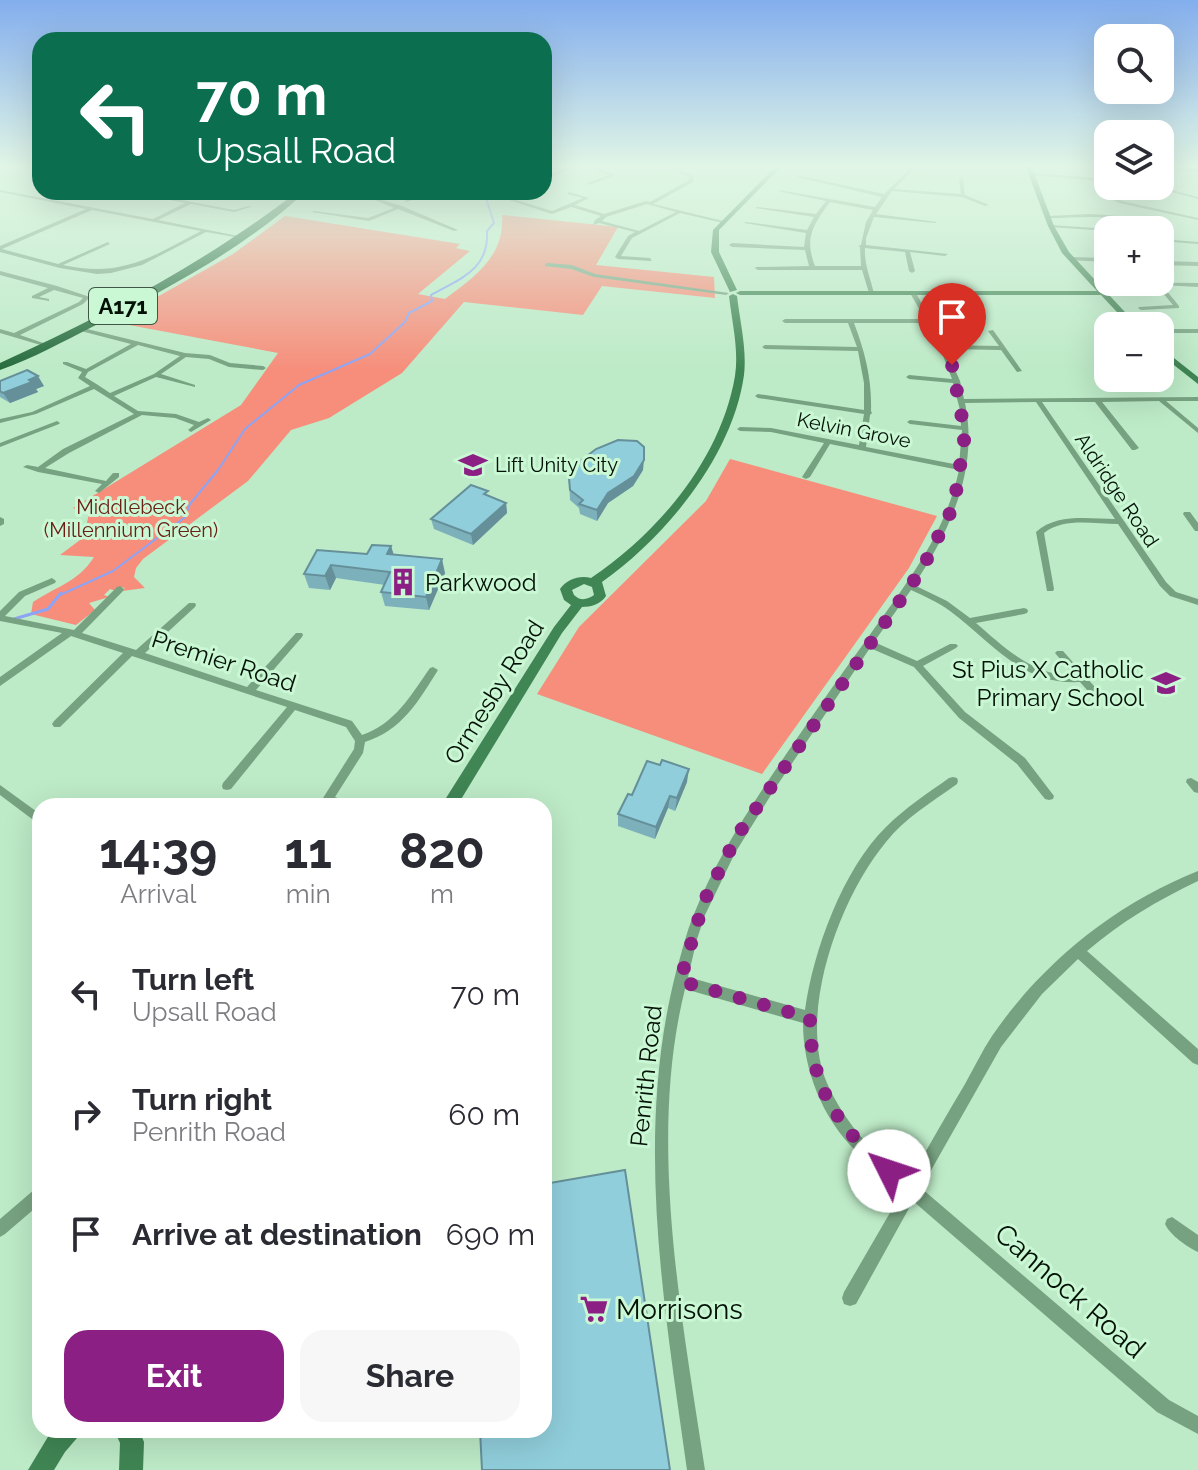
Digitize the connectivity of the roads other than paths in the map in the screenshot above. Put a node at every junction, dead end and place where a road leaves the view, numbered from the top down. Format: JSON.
{"nodes":[{"id":1,"x":35,"y":234,"type":"edge"},
{"id":2,"x":199,"y":234,"type":"edge"},
{"id":3,"x":224,"y":234,"type":"edge"},
{"id":4,"x":246,"y":234,"type":"edge"},
{"id":5,"x":637,"y":234,"type":"edge"},
{"id":6,"x":717,"y":234,"type":"edge"},
{"id":7,"x":807,"y":234,"type":"edge"},
{"id":8,"x":865,"y":234,"type":"edge"},
{"id":9,"x":1055,"y":234,"type":"edge"},
{"id":10,"x":241,"y":237,"type":"junction"},
{"id":11,"x":1174,"y":240,"type":"edge"},
{"id":12,"x":108,"y":243,"type":"dead end"},
{"id":13,"x":1198,"y":243,"type":"edge"},
{"id":14,"x":732,"y":245,"type":"dead end"},
{"id":15,"x":861,"y":246,"type":"junction"},
{"id":16,"x":0,"y":249,"type":"edge"},
{"id":17,"x":805,"y":249,"type":"junction"},
{"id":18,"x":907,"y":251,"type":"junction"},
{"id":19,"x":945,"y":254,"type":"dead end"},
{"id":20,"x":1070,"y":259,"type":"junction"},
{"id":21,"x":650,"y":260,"type":"dead end"},
{"id":22,"x":1094,"y":260,"type":"edge"},
{"id":23,"x":1174,"y":263,"type":"edge"},
{"id":24,"x":1198,"y":264,"type":"edge"},
{"id":25,"x":60,"y":265,"type":"junction"},
{"id":26,"x":547,"y":265,"type":"dead end"},
{"id":27,"x":758,"y":268,"type":"dead end"},
{"id":28,"x":862,"y":268,"type":"junction"},
{"id":29,"x":813,"y":269,"type":"junction"},
{"id":30,"x":912,"y":271,"type":"dead end"},
{"id":31,"x":0,"y":273,"type":"edge"},
{"id":32,"x":1174,"y":284,"type":"edge"},
{"id":33,"x":1198,"y":285,"type":"edge"},
{"id":34,"x":1094,"y":286,"type":"edge"},
{"id":35,"x":55,"y":287,"type":"junction"},
{"id":36,"x":733,"y":293,"type":"junction"},
{"id":37,"x":872,"y":293,"type":"junction"},
{"id":38,"x":913,"y":293,"type":"junction"},
{"id":39,"x":1094,"y":293,"type":"edge"},
{"id":40,"x":26,"y":295,"type":"dead end"},
{"id":41,"x":1103,"y":296,"type":"edge"},
{"id":42,"x":1168,"y":296,"type":"edge"},
{"id":43,"x":34,"y":297,"type":"junction"},
{"id":44,"x":47,"y":300,"type":"dead end"},
{"id":45,"x":1141,"y":308,"type":"dead end"},
{"id":46,"x":1120,"y":312,"type":"edge"},
{"id":47,"x":785,"y":321,"type":"dead end"},
{"id":48,"x":850,"y":321,"type":"junction"},
{"id":49,"x":929,"y":321,"type":"junction"},
{"id":50,"x":79,"y":329,"type":"junction"},
{"id":51,"x":0,"y":331,"type":"edge"},
{"id":52,"x":991,"y":331,"type":"dead end"},
{"id":53,"x":1174,"y":331,"type":"edge"},
{"id":54,"x":1198,"y":331,"type":"edge"},
{"id":55,"x":15,"y":335,"type":"junction"},
{"id":56,"x":137,"y":343,"type":"junction"},
{"id":57,"x":46,"y":345,"type":"junction"},
{"id":58,"x":765,"y":347,"type":"dead end"},
{"id":59,"x":945,"y":347,"type":"junction"},
{"id":60,"x":786,"y":348,"type":"junction"},
{"id":61,"x":1003,"y":348,"type":"junction"},
{"id":62,"x":861,"y":349,"type":"junction"},
{"id":63,"x":185,"y":355,"type":"junction"},
{"id":64,"x":789,"y":359,"type":"dead end"},
{"id":65,"x":1174,"y":361,"type":"edge"},
{"id":66,"x":65,"y":363,"type":"dead end"},
{"id":67,"x":0,"y":367,"type":"edge"},
{"id":68,"x":263,"y":368,"type":"dead end"},
{"id":69,"x":86,"y":371,"type":"junction"},
{"id":70,"x":1019,"y":371,"type":"dead end"},
{"id":71,"x":156,"y":375,"type":"junction"},
{"id":72,"x":909,"y":377,"type":"dead end"},
{"id":73,"x":201,"y":380,"type":"dead end"},
{"id":74,"x":957,"y":381,"type":"junction"},
{"id":75,"x":1198,"y":381,"type":"edge"},
{"id":76,"x":96,"y":386,"type":"junction"},
{"id":77,"x":109,"y":396,"type":"junction"},
{"id":78,"x":758,"y":396,"type":"dead end"},
{"id":79,"x":1198,"y":399,"type":"edge"},
{"id":80,"x":961,"y":401,"type":"junction"},
{"id":81,"x":1038,"y":401,"type":"junction"},
{"id":82,"x":1098,"y":401,"type":"junction"},
{"id":83,"x":1162,"y":401,"type":"junction"},
{"id":84,"x":34,"y":413,"type":"junction"},
{"id":85,"x":869,"y":413,"type":"junction"},
{"id":86,"x":140,"y":414,"type":"junction"},
{"id":87,"x":208,"y":420,"type":"dead end"},
{"id":88,"x":0,"y":421,"type":"edge"},
{"id":89,"x":910,"y":422,"type":"dead end"},
{"id":90,"x":57,"y":423,"type":"dead end"},
{"id":91,"x":200,"y":425,"type":"junction"},
{"id":92,"x":45,"y":426,"type":"junction"},
{"id":93,"x":965,"y":428,"type":"junction"},
{"id":94,"x":740,"y":429,"type":"dead end"},
{"id":95,"x":191,"y":430,"type":"dead end"},
{"id":96,"x":1198,"y":431,"type":"edge"},
{"id":97,"x":828,"y":442,"type":"junction"},
{"id":98,"x":0,"y":445,"type":"edge"},
{"id":99,"x":862,"y":448,"type":"junction"},
{"id":100,"x":1135,"y":448,"type":"dead end"},
{"id":101,"x":27,"y":467,"type":"dead end"},
{"id":102,"x":962,"y":468,"type":"junction"},
{"id":103,"x":38,"y":470,"type":"junction"},
{"id":104,"x":116,"y":475,"type":"dead end"},
{"id":105,"x":806,"y":477,"type":"dead end"},
{"id":106,"x":107,"y":483,"type":"junction"},
{"id":107,"x":99,"y":491,"type":"dead end"},
{"id":108,"x":1187,"y":514,"type":"dead end"},
{"id":109,"x":1119,"y":522,"type":"junction"},
{"id":110,"x":1198,"y":529,"type":"edge"},
{"id":111,"x":52,"y":581,"type":"dead end"},
{"id":112,"x":594,"y":582,"type":"junction"},
{"id":113,"x":910,"y":586,"type":"junction"},
{"id":114,"x":120,"y":589,"type":"dead end"},
{"id":115,"x":1050,"y":589,"type":"dead end"},
{"id":116,"x":1198,"y":602,"type":"edge"},
{"id":117,"x":578,"y":604,"type":"junction"},
{"id":118,"x":192,"y":605,"type":"dead end"},
{"id":119,"x":1024,"y":611,"type":"dead end"},
{"id":120,"x":1,"y":617,"type":"edge"},
{"id":121,"x":968,"y":621,"type":"junction"},
{"id":122,"x":72,"y":633,"type":"junction"},
{"id":123,"x":299,"y":635,"type":"dead end"},
{"id":124,"x":868,"y":643,"type":"junction"},
{"id":125,"x":953,"y":646,"type":"dead end"},
{"id":126,"x":134,"y":653,"type":"junction"},
{"id":127,"x":1060,"y":653,"type":"dead end"},
{"id":128,"x":917,"y":665,"type":"junction"},
{"id":129,"x":433,"y":670,"type":"dead end"},
{"id":130,"x":1081,"y":678,"type":"junction"},
{"id":131,"x":0,"y":682,"type":"edge"},
{"id":132,"x":250,"y":690,"type":"junction"},
{"id":133,"x":1097,"y":695,"type":"dead end"},
{"id":134,"x":294,"y":705,"type":"junction"},
{"id":135,"x":57,"y":724,"type":"dead end"},
{"id":136,"x":360,"y":740,"type":"junction"},
{"id":137,"x":953,"y":781,"type":"dead end"},
{"id":138,"x":227,"y":786,"type":"dead end"},
{"id":139,"x":0,"y":789,"type":"edge"},
{"id":140,"x":1049,"y":796,"type":"dead end"},
{"id":141,"x":329,"y":798,"type":"edge"},
{"id":142,"x":454,"y":798,"type":"edge"},
{"id":143,"x":32,"y":814,"type":"edge"},
{"id":144,"x":1198,"y":876,"type":"edge"},
{"id":145,"x":1077,"y":950,"type":"junction"},
{"id":146,"x":680,"y":981,"type":"junction"},
{"id":147,"x":810,"y":1018,"type":"junction"},
{"id":148,"x":1198,"y":1058,"type":"edge"},
{"id":149,"x":912,"y":1190,"type":"junction"},
{"id":150,"x":32,"y":1201,"type":"edge"},
{"id":151,"x":1172,"y":1224,"type":"dead end"},
{"id":152,"x":0,"y":1229,"type":"edge"},
{"id":153,"x":1198,"y":1244,"type":"edge"},
{"id":154,"x":850,"y":1298,"type":"dead end"},
{"id":155,"x":1198,"y":1425,"type":"edge"},
{"id":156,"x":61,"y":1438,"type":"edge"},
{"id":157,"x":130,"y":1438,"type":"edge"},
{"id":158,"x":40,"y":1470,"type":"edge"},
{"id":159,"x":131,"y":1470,"type":"edge"},
{"id":160,"x":696,"y":1470,"type":"edge"}],
"edges":[{"from":1,"to":16,"type":"street"},
{"from":2,"to":25,"type":"street"},
{"from":3,"to":10,"type":"street"},
{"from":4,"to":10,"type":"main road","number":"A171"},
{"from":5,"to":21,"type":"street"},
{"from":6,"to":36,"type":"street"},
{"from":7,"to":17,"type":"street"},
{"from":8,"to":15,"type":"street"},
{"from":9,"to":20,"type":"street"},
{"from":10,"to":50,"type":"main road","number":"A171"},
{"from":11,"to":13,"type":"street"},
{"from":12,"to":25,"type":"street"},
{"from":14,"to":17,"type":"street"},
{"from":15,"to":18,"type":"street"},
{"from":15,"to":28,"type":"street"},
{"from":16,"to":25,"type":"street"},
{"from":17,"to":29,"type":"street"},
{"from":18,"to":19,"type":"street"},
{"from":18,"to":30,"type":"street"},
{"from":20,"to":22,"type":"street"},
{"from":20,"to":34,"type":"street"},
{"from":23,"to":24,"type":"street"},
{"from":26,"to":36,"type":"street"},
{"from":27,"to":29,"type":"street"},
{"from":28,"to":29,"type":"street"},
{"from":28,"to":37,"type":"street"},
{"from":31,"to":35,"type":"street"},
{"from":32,"to":33,"type":"street"},
{"from":35,"to":43,"type":"street"},
{"from":35,"to":55,"type":"street"},
{"from":36,"to":37,"type":"street"},
{"from":36,"to":112,"type":"street"},
{"from":37,"to":38,"type":"street"},
{"from":38,"to":39,"type":"street"},
{"from":38,"to":49,"type":"street","name":"Penrith Road"},
{"from":40,"to":43,"type":"street"},
{"from":41,"to":46,"type":"street"},
{"from":42,"to":45,"type":"street"},
{"from":43,"to":44,"type":"street"},
{"from":47,"to":48,"type":"street"},
{"from":48,"to":49,"type":"street"},
{"from":48,"to":62,"type":"street"},
{"from":49,"to":59,"type":"street","name":"Penrith Road"},
{"from":50,"to":56,"type":"street"},
{"from":50,"to":57,"type":"main road","number":"A171"},
{"from":51,"to":55,"type":"street"},
{"from":52,"to":61,"type":"street"},
{"from":53,"to":54,"type":"street"},
{"from":55,"to":57,"type":"street"},
{"from":56,"to":63,"type":"street"},
{"from":56,"to":69,"type":"street"},
{"from":57,"to":67,"type":"main road","number":"A171"},
{"from":58,"to":60,"type":"street"},
{"from":59,"to":61,"type":"street"},
{"from":59,"to":74,"type":"street","name":"Penrith Road"},
{"from":60,"to":62,"type":"street"},
{"from":60,"to":64,"type":"street"},
{"from":61,"to":70,"type":"street"},
{"from":62,"to":85,"type":"street"},
{"from":63,"to":68,"type":"street"},
{"from":63,"to":71,"type":"street"},
{"from":65,"to":75,"type":"street"},
{"from":66,"to":69,"type":"street"},
{"from":69,"to":76,"type":"street"},
{"from":71,"to":73,"type":"street"},
{"from":71,"to":77,"type":"street"},
{"from":72,"to":74,"type":"street"},
{"from":74,"to":80,"type":"street","name":"Penrith Road"},
{"from":76,"to":77,"type":"street"},
{"from":76,"to":84,"type":"street"},
{"from":77,"to":86,"type":"street"},
{"from":78,"to":85,"type":"street"},
{"from":79,"to":83,"type":"street"},
{"from":80,"to":81,"type":"street"},
{"from":80,"to":93,"type":"street","name":"Penrith Road"},
{"from":81,"to":82,"type":"street"},
{"from":81,"to":109,"type":"street","name":"Aldridge Road"},
{"from":82,"to":83,"type":"street"},
{"from":82,"to":100,"type":"street"},
{"from":83,"to":96,"type":"street"},
{"from":84,"to":88,"type":"street"},
{"from":84,"to":92,"type":"street"},
{"from":85,"to":99,"type":"street"},
{"from":86,"to":91,"type":"street"},
{"from":86,"to":103,"type":"street"},
{"from":87,"to":91,"type":"street"},
{"from":89,"to":93,"type":"street"},
{"from":90,"to":92,"type":"street"},
{"from":91,"to":95,"type":"street"},
{"from":92,"to":98,"type":"street"},
{"from":93,"to":102,"type":"street","name":"Penrith Road"},
{"from":94,"to":97,"type":"street","name":"Kelvin Grove"},
{"from":97,"to":99,"type":"street","name":"Kelvin Grove"},
{"from":97,"to":105,"type":"street"},
{"from":99,"to":102,"type":"street","name":"Kelvin Grove"},
{"from":101,"to":103,"type":"street"},
{"from":102,"to":113,"type":"street","name":"Penrith Road"},
{"from":103,"to":106,"type":"street"},
{"from":104,"to":106,"type":"street"},
{"from":106,"to":107,"type":"street"},
{"from":108,"to":110,"type":"street"},
{"from":109,"to":115,"type":"street"},
{"from":109,"to":116,"type":"street","name":"Aldridge Road"},
{"from":111,"to":120,"type":"street"},
{"from":112,"to":117,"type":"street"},
{"from":112,"to":117,"type":"street"},
{"from":113,"to":121,"type":"street"},
{"from":113,"to":124,"type":"street","name":"Penrith Road"},
{"from":114,"to":122,"type":"street"},
{"from":117,"to":142,"type":"street","name":"Ormesby Road"},
{"from":118,"to":126,"type":"street"},
{"from":119,"to":121,"type":"street"},
{"from":120,"to":122,"type":"street","name":"Premier Road"},
{"from":121,"to":130,"type":"street"},
{"from":122,"to":126,"type":"street","name":"Premier Road"},
{"from":122,"to":131,"type":"street"},
{"from":123,"to":132,"type":"street"},
{"from":124,"to":128,"type":"street"},
{"from":124,"to":146,"type":"street","name":"Penrith Road"},
{"from":125,"to":128,"type":"street"},
{"from":126,"to":132,"type":"street","name":"Premier Road"},
{"from":126,"to":135,"type":"street"},
{"from":127,"to":130,"type":"street"},
{"from":128,"to":140,"type":"street"},
{"from":129,"to":136,"type":"street"},
{"from":130,"to":133,"type":"street"},
{"from":132,"to":134,"type":"street","name":"Premier Road"},
{"from":134,"to":136,"type":"street","name":"Premier Road"},
{"from":134,"to":138,"type":"street"},
{"from":136,"to":141,"type":"street"},
{"from":137,"to":147,"type":"street","name":"Cannock Road"},
{"from":139,"to":143,"type":"street"},
{"from":144,"to":145,"type":"street"},
{"from":145,"to":148,"type":"street"},
{"from":145,"to":149,"type":"street"},
{"from":146,"to":147,"type":"street"},
{"from":146,"to":160,"type":"street","name":"Penrith Road"},
{"from":147,"to":149,"type":"street","name":"Cannock Road"},
{"from":149,"to":154,"type":"street"},
{"from":149,"to":155,"type":"street","name":"Cannock Road"},
{"from":150,"to":152,"type":"street"},
{"from":151,"to":153,"type":"street"},
{"from":156,"to":158,"type":"street"},
{"from":157,"to":159,"type":"street"}]}
